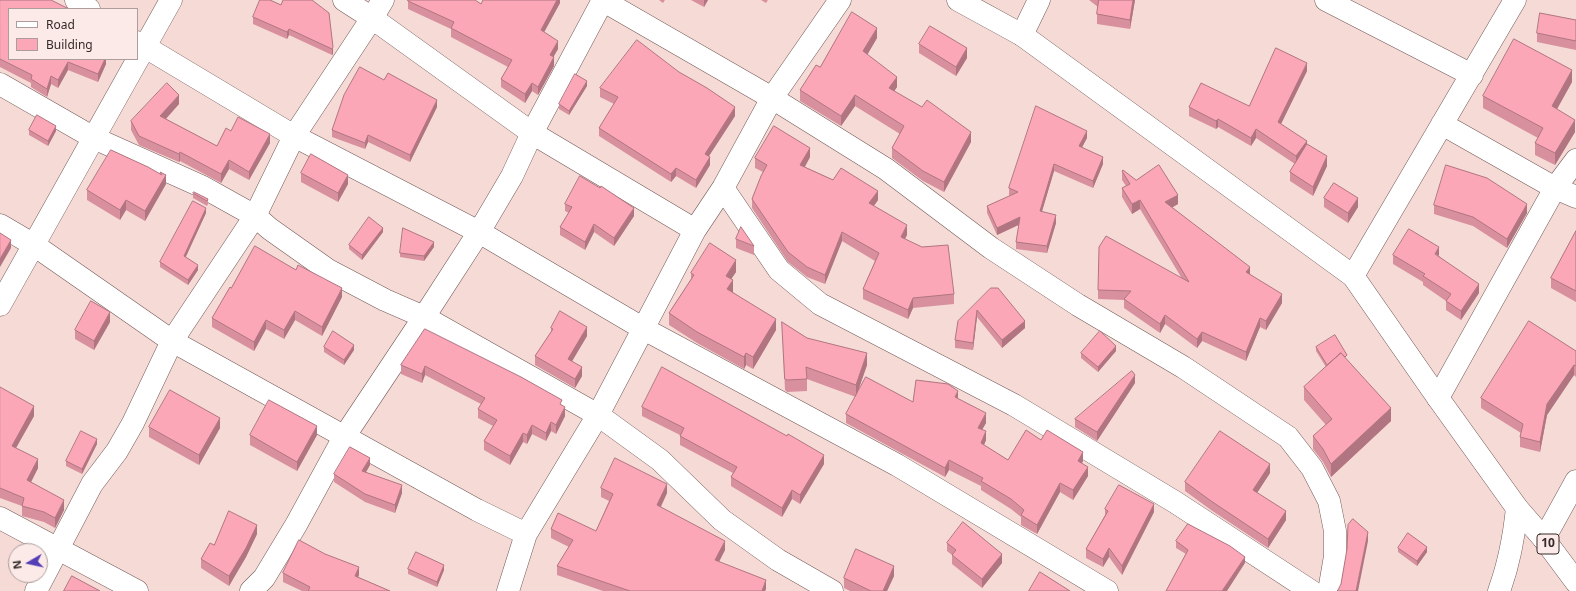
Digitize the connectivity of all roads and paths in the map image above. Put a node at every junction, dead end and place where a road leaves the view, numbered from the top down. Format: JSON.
{"nodes":[{"id":1,"x":76,"y":0,"type":"edge"},
{"id":2,"x":171,"y":0,"type":"edge"},
{"id":3,"x":344,"y":0,"type":"edge"},
{"id":4,"x":602,"y":0,"type":"edge"},
{"id":5,"x":840,"y":0,"type":"edge"},
{"id":6,"x":958,"y":0,"type":"edge"},
{"id":7,"x":1039,"y":0,"type":"edge"},
{"id":8,"x":1326,"y":0,"type":"edge"},
{"id":9,"x":1515,"y":0,"type":"edge"},
{"id":10,"x":88,"y":8,"type":"edge"},
{"id":11,"x":377,"y":9,"type":"edge"},
{"id":12,"x":1022,"y":35,"type":"junction"},
{"id":13,"x":141,"y":44,"type":"edge"},
{"id":14,"x":133,"y":60,"type":"edge"},
{"id":15,"x":1472,"y":75,"type":"junction"},
{"id":16,"x":0,"y":84,"type":"edge"},
{"id":17,"x":772,"y":98,"type":"junction"},
{"id":18,"x":1442,"y":124,"type":"junction"},
{"id":19,"x":532,"y":133,"type":"junction"},
{"id":20,"x":294,"y":136,"type":"junction"},
{"id":21,"x":94,"y":138,"type":"junction"},
{"id":22,"x":1576,"y":160,"type":"edge"},
{"id":23,"x":723,"y":188,"type":"junction"},
{"id":24,"x":1556,"y":188,"type":"junction"},
{"id":25,"x":1576,"y":197,"type":"edge"},
{"id":26,"x":255,"y":216,"type":"junction"},
{"id":27,"x":0,"y":225,"type":"edge"},
{"id":28,"x":695,"y":230,"type":"junction"},
{"id":29,"x":479,"y":232,"type":"junction"},
{"id":30,"x":34,"y":244,"type":"junction"},
{"id":31,"x":1353,"y":276,"type":"junction"},
{"id":32,"x":0,"y":305,"type":"edge"},
{"id":33,"x":424,"y":317,"type":"junction"},
{"id":34,"x":644,"y":329,"type":"junction"},
{"id":35,"x":172,"y":340,"type":"junction"},
{"id":36,"x":1438,"y":398,"type":"junction"},
{"id":37,"x":598,"y":415,"type":"junction"},
{"id":38,"x":344,"y":437,"type":"junction"},
{"id":39,"x":1576,"y":482,"type":"edge"},
{"id":40,"x":1517,"y":508,"type":"junction"},
{"id":41,"x":0,"y":518,"type":"edge"},
{"id":42,"x":526,"y":534,"type":"junction"},
{"id":43,"x":1544,"y":539,"type":"junction"},
{"id":44,"x":58,"y":549,"type":"junction"},
{"id":45,"x":1576,"y":582,"type":"edge"},
{"id":46,"x":36,"y":591,"type":"edge"},
{"id":47,"x":137,"y":591,"type":"edge"},
{"id":48,"x":251,"y":591,"type":"edge"},
{"id":49,"x":508,"y":591,"type":"edge"},
{"id":50,"x":832,"y":591,"type":"edge"},
{"id":51,"x":1107,"y":591,"type":"edge"},
{"id":52,"x":1311,"y":591,"type":"edge"},
{"id":53,"x":1329,"y":591,"type":"edge"},
{"id":54,"x":1499,"y":591,"type":"edge"}],
"edges":[{"from":1,"to":10,"type":"main road"},
{"from":2,"to":13,"type":"main road"},
{"from":3,"to":11,"type":"main road"},
{"from":4,"to":17,"type":"main road"},
{"from":4,"to":19,"type":"main road"},
{"from":5,"to":17,"type":"main road"},
{"from":6,"to":12,"type":"main road"},
{"from":7,"to":12,"type":"main road"},
{"from":8,"to":15,"type":"main road"},
{"from":9,"to":15,"type":"main road"},
{"from":11,"to":19,"type":"main road"},
{"from":11,"to":20,"type":"main road"},
{"from":12,"to":31,"type":"main road"},
{"from":13,"to":20,"type":"main road"},
{"from":14,"to":21,"type":"main road"},
{"from":15,"to":18,"type":"main road"},
{"from":16,"to":21,"type":"main road"},
{"from":17,"to":23,"type":"main road"},
{"from":17,"to":53,"type":"main road"},
{"from":18,"to":24,"type":"main road"},
{"from":18,"to":31,"type":"main road"},
{"from":19,"to":28,"type":"main road"},
{"from":19,"to":29,"type":"main road"},
{"from":20,"to":26,"type":"main road"},
{"from":20,"to":29,"type":"main road"},
{"from":21,"to":26,"type":"main road"},
{"from":21,"to":30,"type":"main road"},
{"from":22,"to":24,"type":"main road"},
{"from":23,"to":28,"type":"main road"},
{"from":23,"to":52,"type":"main road"},
{"from":24,"to":25,"type":"main road"},
{"from":24,"to":36,"type":"main road"},
{"from":26,"to":33,"type":"main road"},
{"from":26,"to":35,"type":"main road"},
{"from":27,"to":30,"type":"main road"},
{"from":28,"to":34,"type":"main road"},
{"from":29,"to":33,"type":"main road"},
{"from":29,"to":34,"type":"main road"},
{"from":30,"to":32,"type":"main road"},
{"from":30,"to":35,"type":"main road"},
{"from":31,"to":36,"type":"main road"},
{"from":33,"to":37,"type":"main road"},
{"from":33,"to":38,"type":"main road"},
{"from":34,"to":37,"type":"main road"},
{"from":34,"to":51,"type":"main road"},
{"from":35,"to":38,"type":"main road"},
{"from":35,"to":44,"type":"main road"},
{"from":36,"to":40,"type":"main road"},
{"from":37,"to":42,"type":"main road"},
{"from":37,"to":50,"type":"main road"},
{"from":38,"to":42,"type":"main road"},
{"from":38,"to":48,"type":"main road"},
{"from":39,"to":43,"type":"main road"},
{"from":40,"to":43,"type":"main road","number":"10"},
{"from":40,"to":54,"type":"main road"},
{"from":41,"to":44,"type":"main road"},
{"from":42,"to":49,"type":"main road"},
{"from":43,"to":45,"type":"main road","number":"10"},
{"from":44,"to":46,"type":"main road"},
{"from":44,"to":47,"type":"main road"}]}
